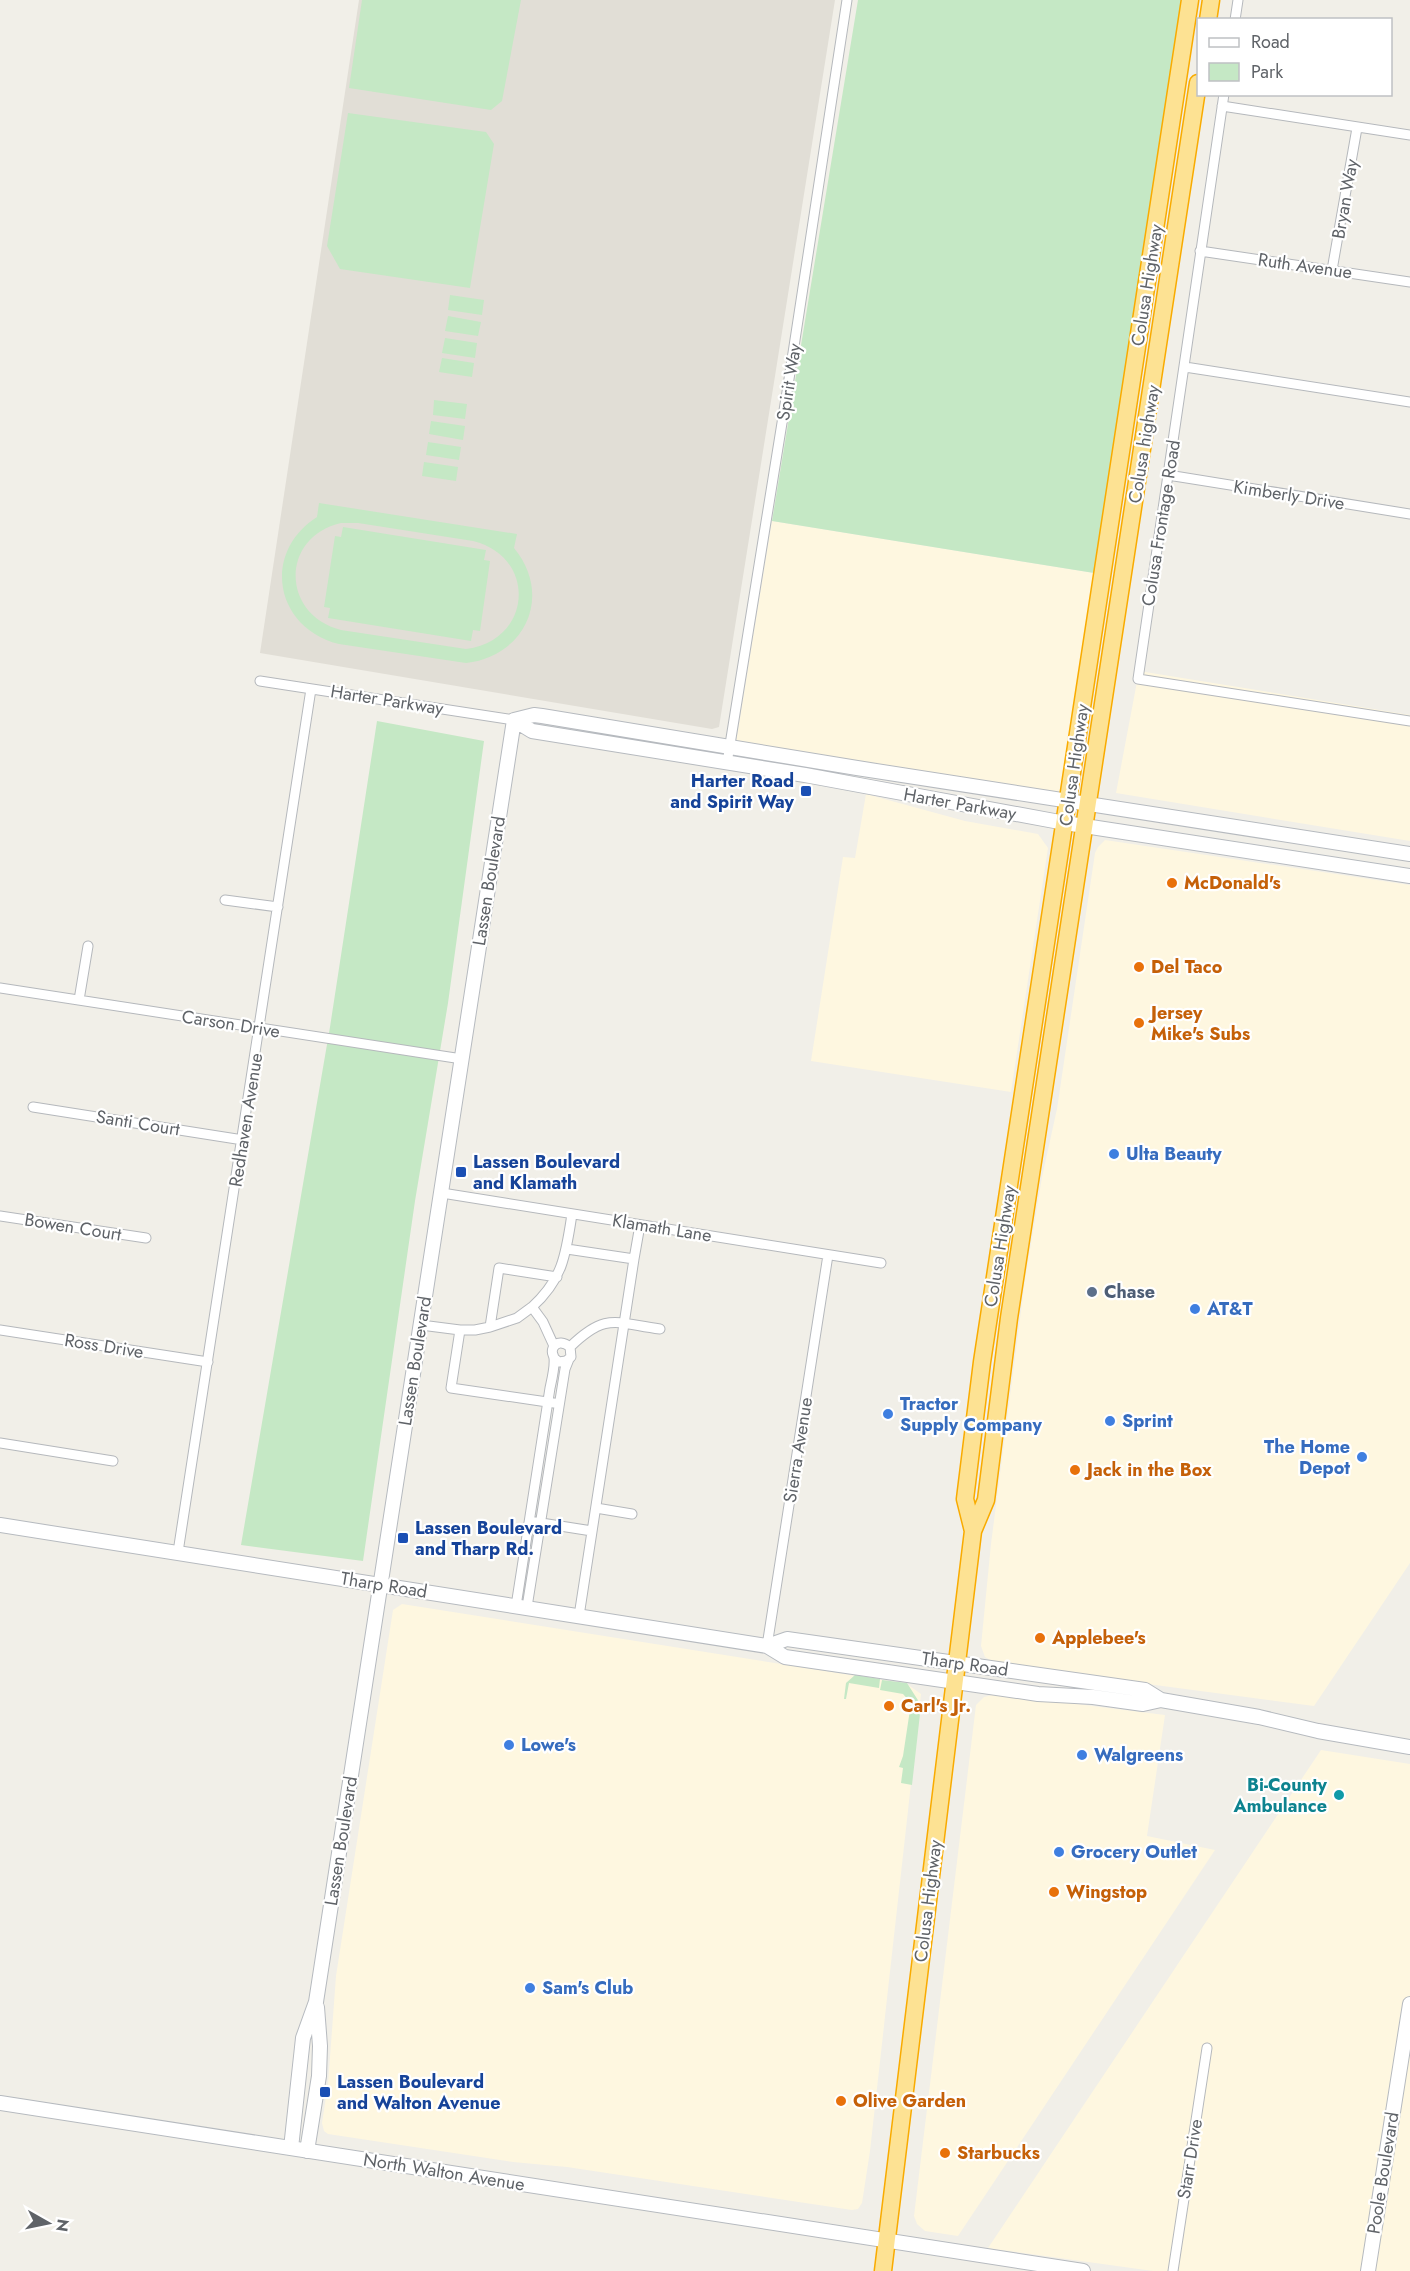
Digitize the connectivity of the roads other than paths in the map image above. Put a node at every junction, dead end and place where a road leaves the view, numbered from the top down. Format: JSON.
{"nodes":[{"id":1,"x":847,"y":0,"type":"edge"},
{"id":2,"x":1190,"y":0,"type":"edge"},
{"id":3,"x":1211,"y":0,"type":"edge"},
{"id":4,"x":1238,"y":0,"type":"edge"},
{"id":5,"x":1208,"y":18,"type":"edge"},
{"id":6,"x":1235,"y":18,"type":"edge"},
{"id":7,"x":1197,"y":90,"type":"edge"},
{"id":8,"x":1224,"y":96,"type":"edge"},
{"id":9,"x":1222,"y":106,"type":"junction"},
{"id":10,"x":1358,"y":128,"type":"junction"},
{"id":11,"x":1410,"y":135,"type":"edge"},
{"id":12,"x":1200,"y":251,"type":"junction"},
{"id":13,"x":1332,"y":270,"type":"junction"},
{"id":14,"x":1410,"y":282,"type":"edge"},
{"id":15,"x":1185,"y":367,"type":"junction"},
{"id":16,"x":1410,"y":402,"type":"edge"},
{"id":17,"x":1168,"y":476,"type":"junction"},
{"id":18,"x":1410,"y":514,"type":"edge"},
{"id":19,"x":260,"y":681,"type":"dead end"},
{"id":20,"x":311,"y":688,"type":"junction"},
{"id":21,"x":514,"y":720,"type":"junction"},
{"id":22,"x":1410,"y":721,"type":"edge"},
{"id":23,"x":730,"y":747,"type":"junction"},
{"id":24,"x":727,"y":763,"type":"junction"},
{"id":25,"x":1068,"y":801,"type":"junction"},
{"id":26,"x":1089,"y":804,"type":"junction"},
{"id":27,"x":1065,"y":823,"type":"junction"},
{"id":28,"x":1086,"y":826,"type":"junction"},
{"id":29,"x":1410,"y":854,"type":"edge"},
{"id":30,"x":1410,"y":876,"type":"edge"},
{"id":31,"x":225,"y":900,"type":"dead end"},
{"id":32,"x":278,"y":907,"type":"junction"},
{"id":33,"x":88,"y":946,"type":"dead end"},
{"id":34,"x":0,"y":988,"type":"edge"},
{"id":35,"x":79,"y":1000,"type":"junction"},
{"id":36,"x":260,"y":1028,"type":"junction"},
{"id":37,"x":462,"y":1059,"type":"junction"},
{"id":38,"x":33,"y":1107,"type":"dead end"},
{"id":39,"x":243,"y":1140,"type":"junction"},
{"id":40,"x":442,"y":1193,"type":"junction"},
{"id":41,"x":572,"y":1214,"type":"junction"},
{"id":42,"x":0,"y":1216,"type":"edge"},
{"id":43,"x":640,"y":1225,"type":"junction"},
{"id":44,"x":146,"y":1238,"type":"dead end"},
{"id":45,"x":567,"y":1249,"type":"junction"},
{"id":46,"x":828,"y":1255,"type":"junction"},
{"id":47,"x":634,"y":1259,"type":"junction"},
{"id":48,"x":881,"y":1263,"type":"dead end"},
{"id":49,"x":557,"y":1277,"type":"junction"},
{"id":50,"x":532,"y":1307,"type":"junction"},
{"id":51,"x":624,"y":1324,"type":"junction"},
{"id":52,"x":421,"y":1325,"type":"junction"},
{"id":53,"x":490,"y":1327,"type":"junction"},
{"id":54,"x":660,"y":1329,"type":"dead end"},
{"id":55,"x":0,"y":1330,"type":"edge"},
{"id":56,"x":460,"y":1330,"type":"junction"},
{"id":57,"x":554,"y":1346,"type":"junction"},
{"id":58,"x":570,"y":1347,"type":"junction"},
{"id":59,"x":554,"y":1358,"type":"junction"},
{"id":60,"x":569,"y":1359,"type":"junction"},
{"id":61,"x":208,"y":1362,"type":"junction"},
{"id":62,"x":548,"y":1402,"type":"junction"},
{"id":63,"x":560,"y":1404,"type":"junction"},
{"id":64,"x":0,"y":1443,"type":"edge"},
{"id":65,"x":113,"y":1461,"type":"dead end"},
{"id":66,"x":596,"y":1508,"type":"junction"},
{"id":67,"x":632,"y":1514,"type":"dead end"},
{"id":68,"x":530,"y":1521,"type":"junction"},
{"id":69,"x":541,"y":1523,"type":"junction"},
{"id":70,"x":0,"y":1525,"type":"edge"},
{"id":71,"x":592,"y":1531,"type":"junction"},
{"id":72,"x":973,"y":1531,"type":"junction"},
{"id":73,"x":178,"y":1552,"type":"junction"},
{"id":74,"x":380,"y":1584,"type":"junction"},
{"id":75,"x":522,"y":1606,"type":"junction"},
{"id":76,"x":579,"y":1616,"type":"junction"},
{"id":77,"x":767,"y":1646,"type":"junction"},
{"id":78,"x":957,"y":1663,"type":"junction"},
{"id":79,"x":955,"y":1683,"type":"junction"},
{"id":80,"x":1161,"y":1700,"type":"junction"},
{"id":81,"x":1410,"y":1748,"type":"edge"},
{"id":82,"x":316,"y":2002,"type":"junction"},
{"id":83,"x":1410,"y":2004,"type":"edge"},
{"id":84,"x":1207,"y":2048,"type":"dead end"},
{"id":85,"x":0,"y":2103,"type":"edge"},
{"id":86,"x":291,"y":2148,"type":"junction"},
{"id":87,"x":308,"y":2151,"type":"junction"},
{"id":88,"x":887,"y":2242,"type":"junction"},
{"id":89,"x":883,"y":2271,"type":"edge"},
{"id":90,"x":1083,"y":2271,"type":"edge"},
{"id":91,"x":1173,"y":2271,"type":"edge"},
{"id":92,"x":1368,"y":2271,"type":"edge"}],
"edges":[{"from":1,"to":23,"type":"street","name":"Spirit Way"},
{"from":2,"to":25,"type":"highway","name":"Colusa Highway"},
{"from":3,"to":5,"type":"highway"},
{"from":4,"to":6,"type":"street"},
{"from":7,"to":26,"type":"highway","name":"Colusa highway"},
{"from":8,"to":9,"type":"street","name":"Colusa Frontage Road"},
{"from":9,"to":10,"type":"street"},
{"from":9,"to":12,"type":"street","name":"Colusa Frontage Road"},
{"from":10,"to":11,"type":"street"},
{"from":10,"to":13,"type":"street","name":"Bryan Way"},
{"from":12,"to":13,"type":"street","name":"Ruth Avenue"},
{"from":12,"to":15,"type":"street","name":"Colusa Frontage Road"},
{"from":13,"to":14,"type":"street","name":"Ruth Avenue"},
{"from":15,"to":16,"type":"street"},
{"from":15,"to":17,"type":"street","name":"Colusa Frontage Road"},
{"from":17,"to":18,"type":"street","name":"Kimberly Drive"},
{"from":17,"to":22,"type":"street","name":"Colusa Frontage Road"},
{"from":19,"to":20,"type":"street","name":"Harter Parkway"},
{"from":20,"to":21,"type":"street","name":"Harter Parkway"},
{"from":20,"to":32,"type":"street","name":"Redhaven Avenue"},
{"from":21,"to":23,"type":"street","name":"Harter Parkway"},
{"from":21,"to":24,"type":"street","name":"Harter Parkway"},
{"from":21,"to":37,"type":"street","name":"Lassen Boulevard"},
{"from":23,"to":24,"type":"street","name":"Spirit Way"},
{"from":23,"to":25,"type":"street","name":"Harter Parkway"},
{"from":24,"to":27,"type":"street","name":"Harter Parkway"},
{"from":25,"to":26,"type":"street","name":"Harter Parkway"},
{"from":25,"to":27,"type":"highway","name":"Colusa Highway"},
{"from":26,"to":28,"type":"highway","name":"Colusa Highway"},
{"from":26,"to":29,"type":"street","name":"Harter Parkway"},
{"from":27,"to":28,"type":"street","name":"Harter Parkway"},
{"from":27,"to":72,"type":"highway","name":"Colusa Highway"},
{"from":28,"to":30,"type":"street","name":"Harter Parkway"},
{"from":28,"to":72,"type":"highway","name":"Colusa Highway"},
{"from":31,"to":32,"type":"street"},
{"from":32,"to":36,"type":"street","name":"Redhaven Avenue"},
{"from":33,"to":35,"type":"street"},
{"from":34,"to":35,"type":"street","name":"Carson Drive"},
{"from":35,"to":36,"type":"street","name":"Carson Drive"},
{"from":36,"to":37,"type":"street","name":"Carson Drive"},
{"from":36,"to":39,"type":"street","name":"Redhaven Avenue"},
{"from":37,"to":40,"type":"street","name":"Lassen Boulevard"},
{"from":38,"to":39,"type":"street","name":"Santi Court"},
{"from":39,"to":61,"type":"street","name":"Redhaven Avenue"},
{"from":40,"to":41,"type":"street","name":"Klamath Lane"},
{"from":40,"to":52,"type":"street","name":"Lassen Boulevard"},
{"from":41,"to":43,"type":"street","name":"Klamath Lane"},
{"from":41,"to":45,"type":"street"},
{"from":42,"to":44,"type":"street","name":"Bowen Court"},
{"from":43,"to":46,"type":"street","name":"Klamath Lane"},
{"from":43,"to":47,"type":"street"},
{"from":45,"to":47,"type":"street"},
{"from":45,"to":49,"type":"street"},
{"from":46,"to":48,"type":"street","name":"Klamath Lane"},
{"from":46,"to":77,"type":"street","name":"Sierra Avenue"},
{"from":47,"to":51,"type":"street"},
{"from":49,"to":50,"type":"street"},
{"from":49,"to":53,"type":"street"},
{"from":50,"to":53,"type":"street"},
{"from":50,"to":57,"type":"street"},
{"from":51,"to":54,"type":"street"},
{"from":51,"to":58,"type":"street"},
{"from":51,"to":66,"type":"street"},
{"from":52,"to":56,"type":"street"},
{"from":52,"to":74,"type":"street","name":"Lassen Boulevard"},
{"from":53,"to":56,"type":"street"},
{"from":55,"to":61,"type":"street","name":"Ross Drive"},
{"from":56,"to":62,"type":"street"},
{"from":57,"to":58,"type":"street"},
{"from":57,"to":59,"type":"street"},
{"from":58,"to":60,"type":"street"},
{"from":59,"to":60,"type":"street"},
{"from":59,"to":62,"type":"street"},
{"from":60,"to":63,"type":"street"},
{"from":61,"to":73,"type":"street","name":"Redhaven Avenue"},
{"from":62,"to":63,"type":"street"},
{"from":62,"to":68,"type":"street"},
{"from":63,"to":69,"type":"street"},
{"from":64,"to":65,"type":"street"},
{"from":66,"to":67,"type":"street"},
{"from":66,"to":71,"type":"street"},
{"from":68,"to":69,"type":"street"},
{"from":68,"to":75,"type":"street"},
{"from":69,"to":71,"type":"street"},
{"from":69,"to":75,"type":"street"},
{"from":70,"to":73,"type":"street","name":"Tharp Road"},
{"from":71,"to":76,"type":"street"},
{"from":72,"to":78,"type":"highway","name":"Colusa Highway"},
{"from":73,"to":74,"type":"street","name":"Tharp Road"},
{"from":74,"to":75,"type":"street","name":"Tharp Road"},
{"from":74,"to":82,"type":"street","name":"Lassen Boulevard"},
{"from":75,"to":76,"type":"street","name":"Tharp Road"},
{"from":76,"to":77,"type":"street","name":"Tharp Road"},
{"from":77,"to":78,"type":"street","name":"Tharp Road"},
{"from":77,"to":79,"type":"street","name":"Tharp Road"},
{"from":78,"to":79,"type":"highway","name":"Colusa Highway"},
{"from":78,"to":80,"type":"street","name":"Tharp Road"},
{"from":79,"to":80,"type":"street","name":"Tharp Road"},
{"from":79,"to":88,"type":"highway","name":"Colusa Highway"},
{"from":80,"to":81,"type":"street","name":"Tharp Road"},
{"from":82,"to":86,"type":"street","name":"Lassen Boulevard"},
{"from":82,"to":87,"type":"street","name":"Lassen Boulevard"},
{"from":83,"to":92,"type":"street","name":"Poole Boulevard"},
{"from":84,"to":91,"type":"street","name":"Starr Drive"},
{"from":85,"to":86,"type":"street","name":"North Walton Avenue"},
{"from":86,"to":87,"type":"street","name":"North Walton Avenue"},
{"from":87,"to":88,"type":"street","name":"North Walton Avenue"},
{"from":88,"to":89,"type":"highway","name":"Colusa Highway"},
{"from":88,"to":90,"type":"street","name":"North Walton Avenue"}]}
